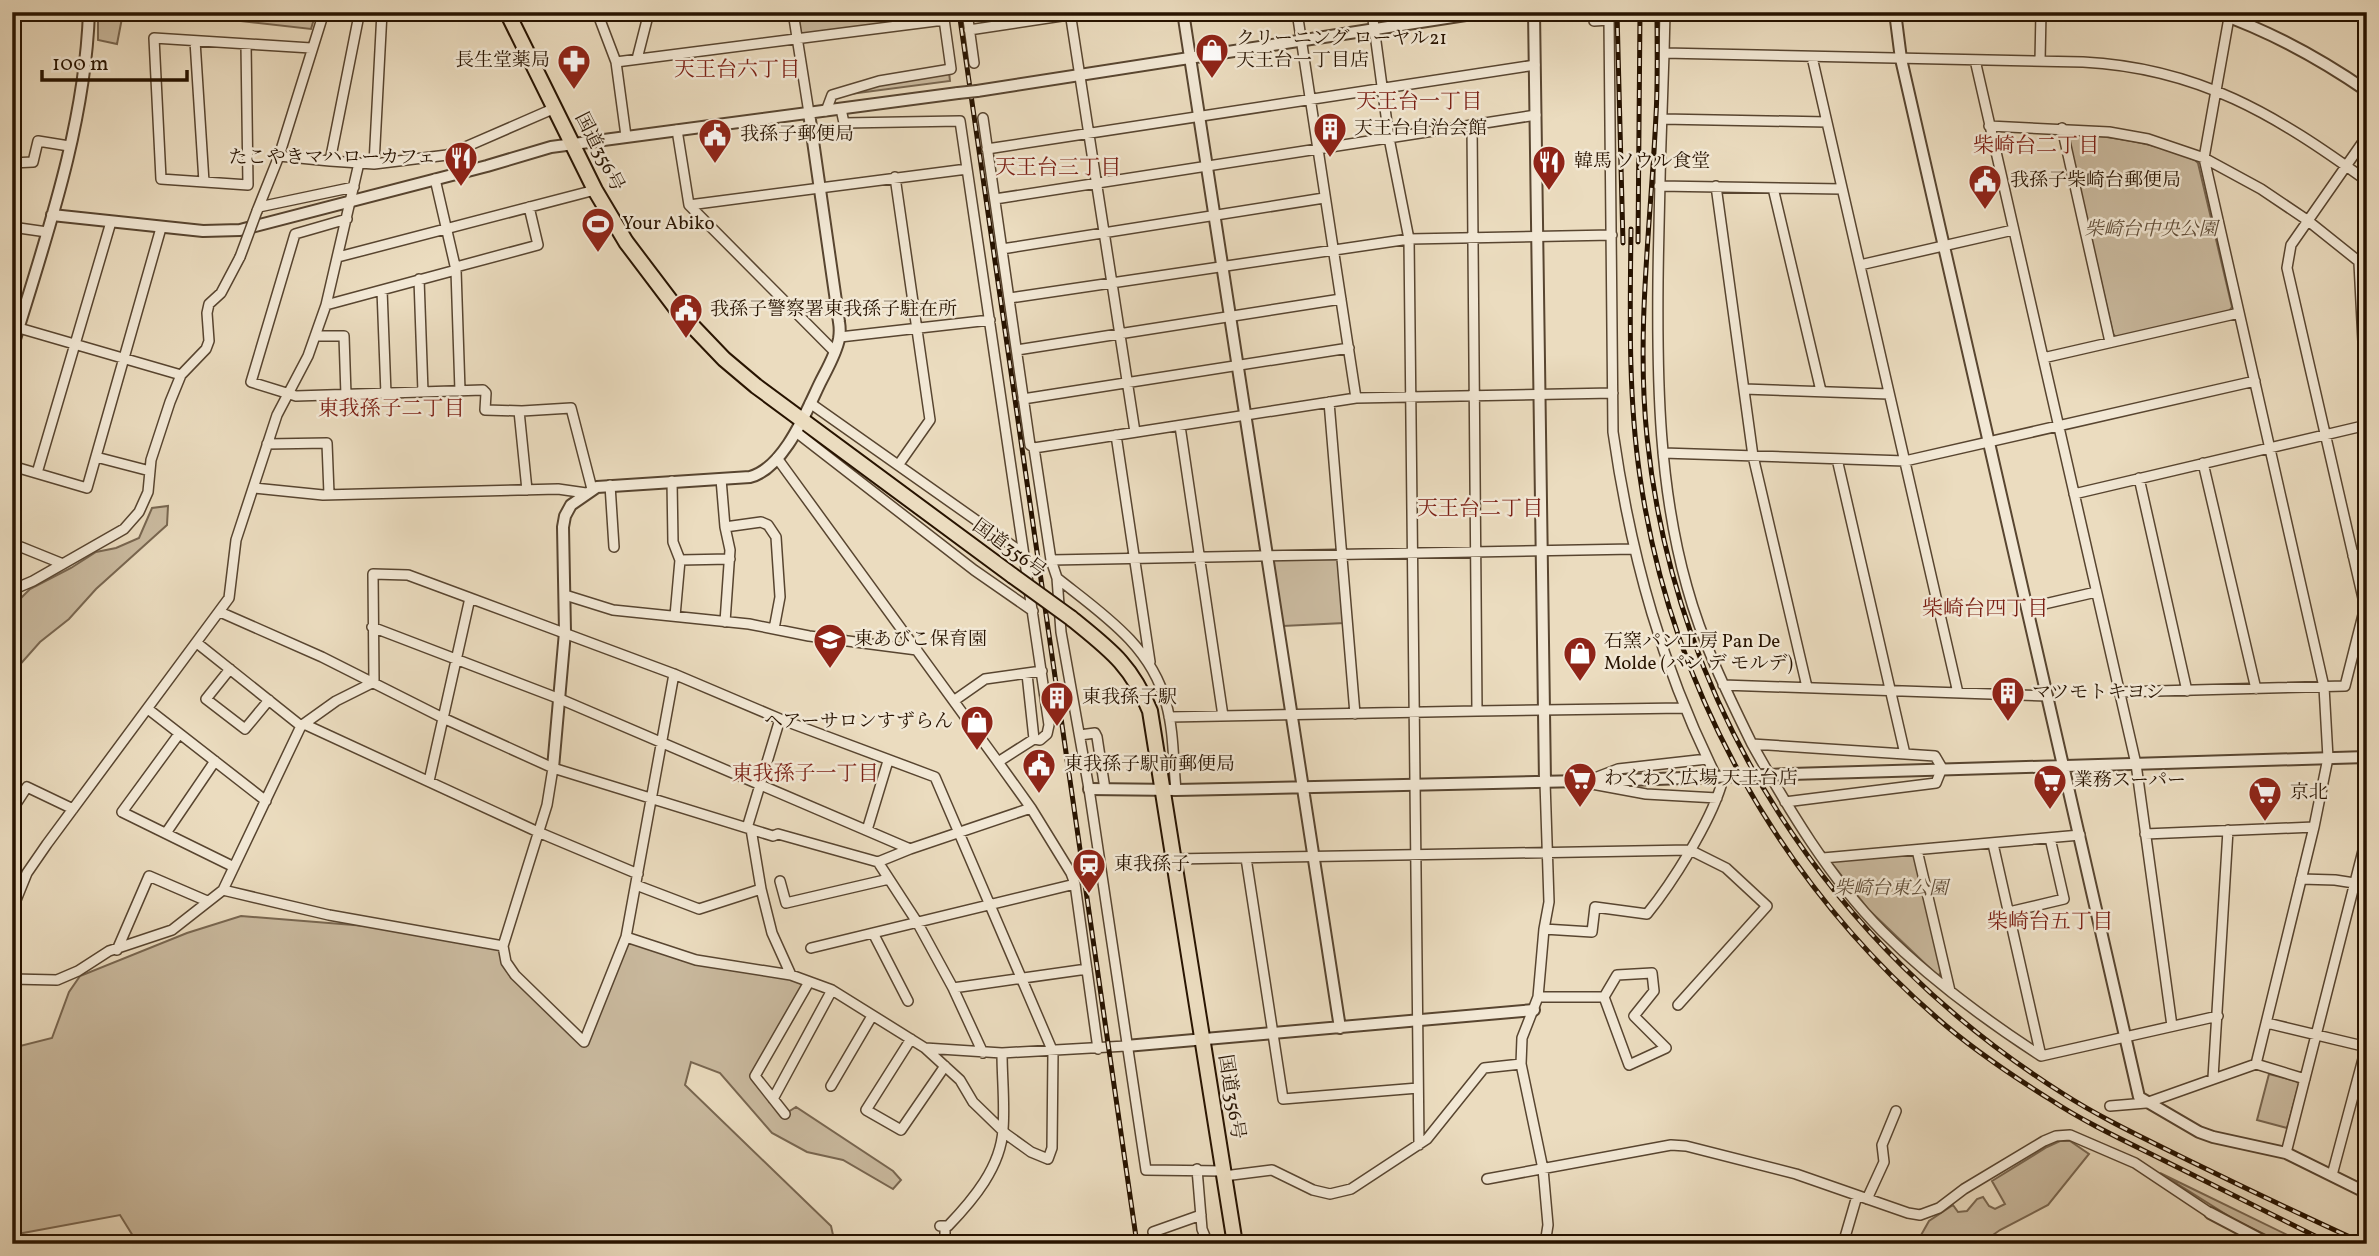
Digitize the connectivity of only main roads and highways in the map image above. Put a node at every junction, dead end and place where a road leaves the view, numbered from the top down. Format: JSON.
{"nodes":[{"id":1,"x":507,"y":12,"type":"edge"},
{"id":2,"x":1235,"y":1244,"type":"edge"}],
"edges":[{"from":1,"to":2,"type":"highway","name":"国道356号","bridge":true}]}
